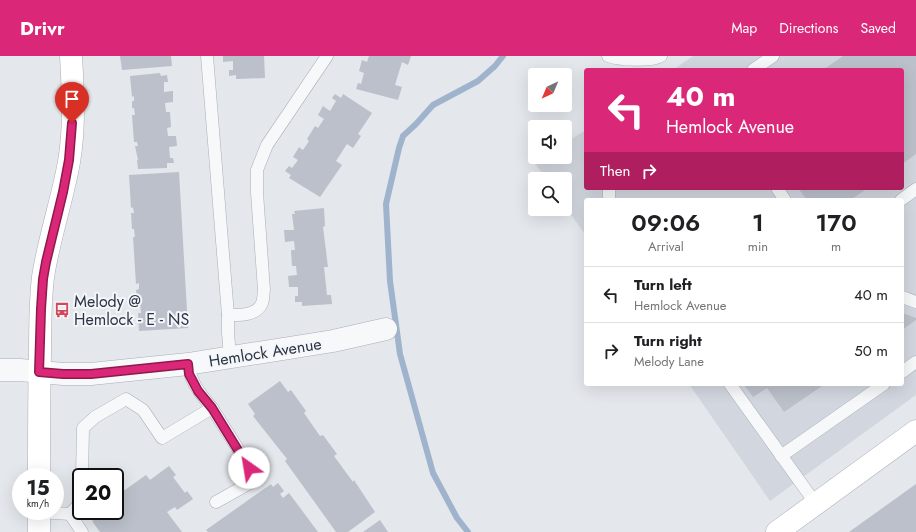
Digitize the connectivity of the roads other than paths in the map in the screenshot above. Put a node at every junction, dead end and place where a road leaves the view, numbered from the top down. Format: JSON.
{"nodes":[{"id":1,"x":71,"y":56,"type":"edge"},
{"id":2,"x":207,"y":56,"type":"edge"},
{"id":3,"x":327,"y":56,"type":"edge"},
{"id":4,"x":608,"y":56,"type":"edge"},
{"id":5,"x":662,"y":56,"type":"edge"},
{"id":6,"x":774,"y":56,"type":"edge"},
{"id":7,"x":757,"y":68,"type":"edge"},
{"id":8,"x":916,"y":189,"type":"edge"},
{"id":9,"x":904,"y":198,"type":"edge"},
{"id":10,"x":904,"y":298,"type":"edge"},
{"id":11,"x":916,"y":302,"type":"edge"},
{"id":12,"x":228,"y":315,"type":"junction"},
{"id":13,"x":386,"y":329,"type":"dead end"},
{"id":14,"x":230,"y":357,"type":"junction"},
{"id":15,"x":916,"y":362,"type":"edge"},
{"id":16,"x":188,"y":364,"type":"junction"},
{"id":17,"x":0,"y":370,"type":"edge"},
{"id":18,"x":904,"y":371,"type":"edge"},
{"id":19,"x":39,"y":372,"type":"junction"},
{"id":20,"x":731,"y":386,"type":"edge"},
{"id":21,"x":881,"y":386,"type":"edge"},
{"id":22,"x":212,"y":408,"type":"junction"},
{"id":23,"x":916,"y":431,"type":"edge"},
{"id":24,"x":781,"y":456,"type":"junction"},
{"id":25,"x":39,"y":468,"type":"edge"},
{"id":26,"x":82,"y":468,"type":"edge"},
{"id":27,"x":216,"y":502,"type":"dead end"},
{"id":28,"x":816,"y":504,"type":"junction"},
{"id":29,"x":70,"y":514,"type":"joint"},
{"id":30,"x":64,"y":515,"type":"edge"},
{"id":31,"x":82,"y":532,"type":"edge"},
{"id":32,"x":777,"y":532,"type":"edge"}],
"edges":[{"from":1,"to":19,"type":"street"},
{"from":2,"to":12,"type":"lane"},
{"from":3,"to":12,"type":"lane"},
{"from":4,"to":5,"type":"lane"},
{"from":6,"to":7,"type":"lane"},
{"from":8,"to":9,"type":"lane"},
{"from":10,"to":11,"type":"lane"},
{"from":12,"to":14,"type":"lane"},
{"from":13,"to":14,"type":"street","name":"Hemlock Avenue"},
{"from":14,"to":16,"type":"street","name":"Hemlock Avenue"},
{"from":15,"to":18,"type":"lane"},
{"from":16,"to":19,"type":"street","name":"Hemlock Avenue"},
{"from":16,"to":22,"type":"lane"},
{"from":17,"to":19,"type":"street","name":"Hemlock Avenue"},
{"from":19,"to":25,"type":"street"},
{"from":20,"to":24,"type":"lane"},
{"from":21,"to":24,"type":"lane"},
{"from":22,"to":26,"type":"lane"},
{"from":22,"to":27,"type":"lane"},
{"from":23,"to":28,"type":"street"},
{"from":24,"to":28,"type":"lane"},
{"from":28,"to":32,"type":"street"},
{"from":29,"to":30,"type":"lane"},
{"from":29,"to":31,"type":"lane"}]}
